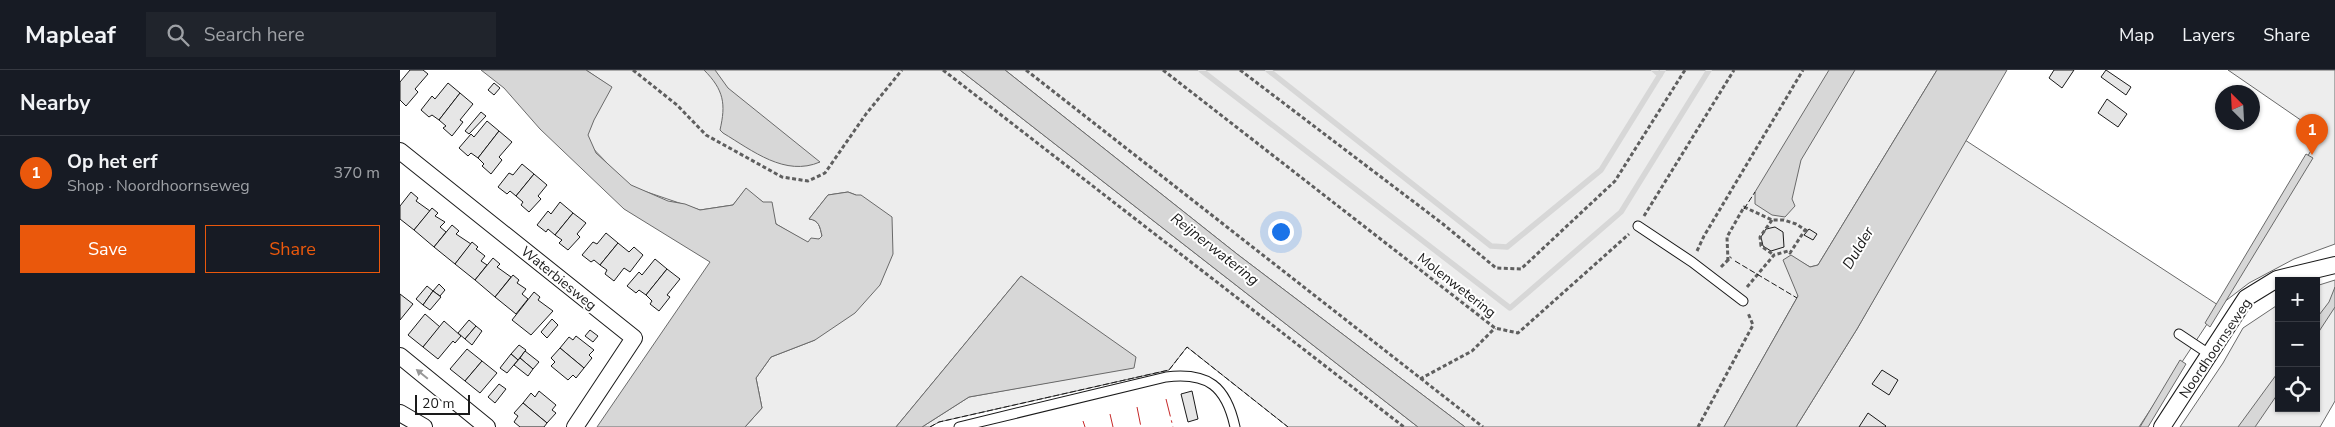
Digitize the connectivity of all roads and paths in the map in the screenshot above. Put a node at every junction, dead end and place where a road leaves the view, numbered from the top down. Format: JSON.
{"nodes":[{"id":1,"x":633,"y":70,"type":"edge"},
{"id":2,"x":902,"y":70,"type":"edge"},
{"id":3,"x":944,"y":70,"type":"edge"},
{"id":4,"x":1026,"y":70,"type":"edge"},
{"id":5,"x":1163,"y":70,"type":"edge"},
{"id":6,"x":1240,"y":70,"type":"edge"},
{"id":7,"x":1685,"y":70,"type":"edge"},
{"id":8,"x":1734,"y":70,"type":"edge"},
{"id":9,"x":1803,"y":70,"type":"edge"},
{"id":10,"x":400,"y":151,"type":"edge"},
{"id":11,"x":1772,"y":220,"type":"junction"},
{"id":12,"x":1638,"y":226,"type":"junction"},
{"id":13,"x":1774,"y":255,"type":"junction"},
{"id":14,"x":1728,"y":260,"type":"dead end"},
{"id":15,"x":1692,"y":262,"type":"junction"},
{"id":16,"x":2335,"y":265,"type":"edge"},
{"id":17,"x":1740,"y":299,"type":"junction"},
{"id":18,"x":1495,"y":328,"type":"junction"},
{"id":19,"x":2179,"y":334,"type":"dead end"},
{"id":20,"x":2209,"y":354,"type":"junction"},
{"id":21,"x":400,"y":356,"type":"edge"},
{"id":22,"x":1420,"y":379,"type":"junction"},
{"id":23,"x":400,"y":413,"type":"edge"},
{"id":24,"x":424,"y":427,"type":"edge"},
{"id":25,"x":487,"y":427,"type":"edge"},
{"id":26,"x":575,"y":427,"type":"edge"},
{"id":27,"x":959,"y":427,"type":"edge"},
{"id":28,"x":1235,"y":427,"type":"edge"},
{"id":29,"x":1404,"y":427,"type":"edge"},
{"id":30,"x":1483,"y":427,"type":"edge"},
{"id":31,"x":1698,"y":427,"type":"edge"},
{"id":32,"x":2162,"y":427,"type":"edge"}],
"edges":[{"from":1,"to":2,"type":"path"},
{"from":3,"to":29,"type":"path"},
{"from":4,"to":22,"type":"path"},
{"from":5,"to":18,"type":"path","name":"Molenwetering"},
{"from":6,"to":7,"type":"path"},
{"from":8,"to":12,"type":"path","name":"Molenwetering"},
{"from":9,"to":15,"type":"path"},
{"from":10,"to":26,"type":"street","name":"Waterbiesweg"},
{"from":11,"to":13,"type":"path"},
{"from":11,"to":13,"type":"path"},
{"from":11,"to":14,"type":"path"},
{"from":12,"to":15,"type":"lane"},
{"from":12,"to":18,"type":"path","name":"Molenwetering"},
{"from":13,"to":17,"type":"path"},
{"from":15,"to":17,"type":"lane"},
{"from":16,"to":20,"type":"street","name":"Noordhoornseweg"},
{"from":17,"to":31,"type":"path"},
{"from":18,"to":22,"type":"path"},
{"from":19,"to":20,"type":"lane"},
{"from":20,"to":32,"type":"street","name":"Noordhoornseweg"},
{"from":25,"to":21,"type":"street","one_way":true},
{"from":22,"to":30,"type":"path"},
{"from":23,"to":24,"type":"street"},
{"from":27,"to":28,"type":"lane"}]}
